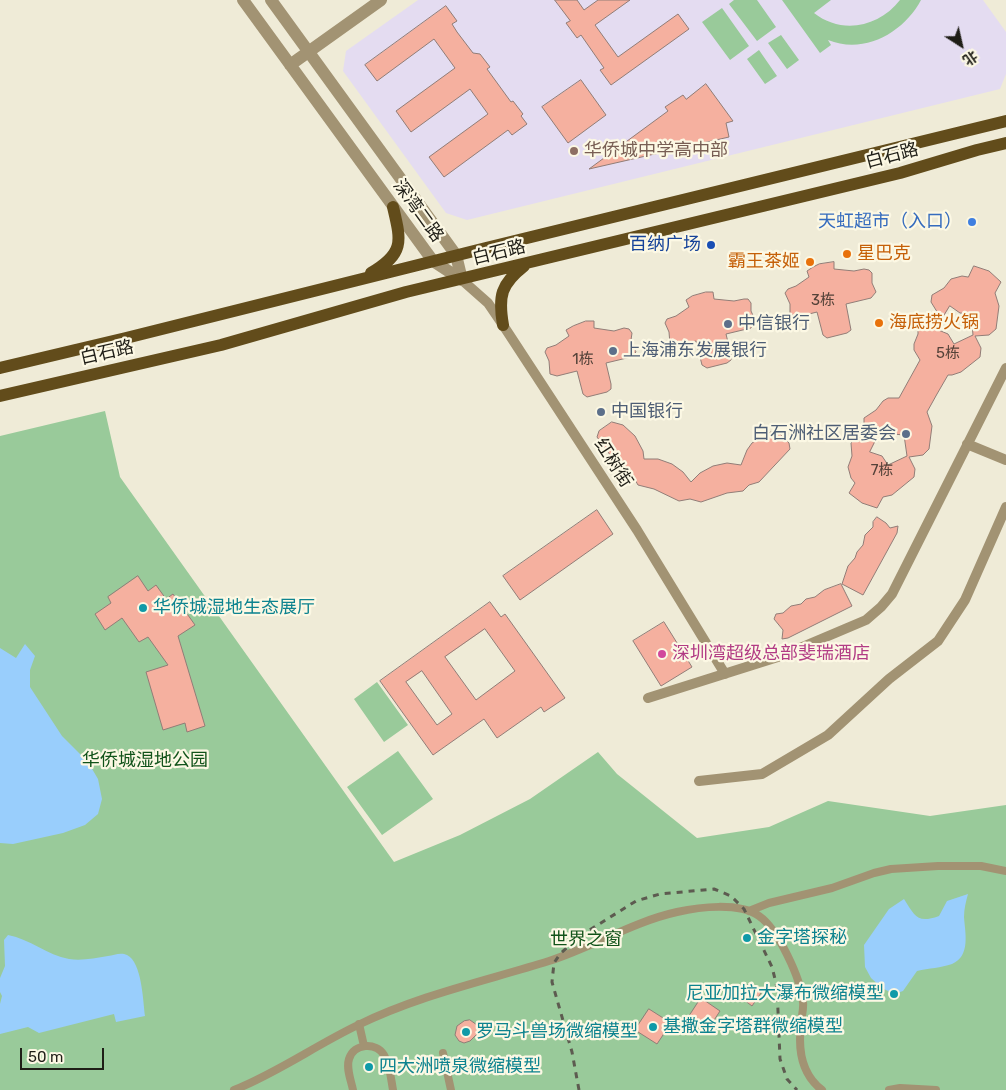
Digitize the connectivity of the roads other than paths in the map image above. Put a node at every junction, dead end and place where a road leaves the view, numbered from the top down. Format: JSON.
{"nodes":[{"id":1,"x":243,"y":0,"type":"edge"},
{"id":2,"x":271,"y":0,"type":"edge"},
{"id":3,"x":382,"y":0,"type":"edge"},
{"id":4,"x":309,"y":51,"type":"junction"},
{"id":5,"x":290,"y":65,"type":"junction"},
{"id":6,"x":1004,"y":121,"type":"edge"},
{"id":7,"x":1006,"y":143,"type":"edge"},
{"id":8,"x":393,"y":207,"type":"junction"},
{"id":9,"x":456,"y":255,"type":"junction"},
{"id":10,"x":433,"y":261,"type":"junction"},
{"id":11,"x":528,"y":264,"type":"junction"},
{"id":12,"x":361,"y":279,"type":"junction"},
{"id":13,"x":462,"y":280,"type":"junction"},
{"id":14,"x":503,"y":325,"type":"junction"},
{"id":15,"x":0,"y":368,"type":"edge"},
{"id":16,"x":1006,"y":368,"type":"edge"},
{"id":17,"x":1003,"y":383,"type":"edge"},
{"id":18,"x":0,"y":396,"type":"edge"},
{"id":19,"x":967,"y":444,"type":"junction"},
{"id":20,"x":1006,"y":460,"type":"edge"},
{"id":21,"x":1006,"y":507,"type":"edge"},
{"id":22,"x":725,"y":674,"type":"junction"},
{"id":23,"x":648,"y":698,"type":"dead end"},
{"id":24,"x":699,"y":781,"type":"dead end"},
{"id":25,"x":1006,"y":871,"type":"edge"},
{"id":26,"x":749,"y":911,"type":"junction"},
{"id":27,"x":359,"y":1024,"type":"junction"},
{"id":28,"x":364,"y":1046,"type":"junction"},
{"id":29,"x":443,"y":1053,"type":"dead end"},
{"id":30,"x":234,"y":1090,"type":"edge"},
{"id":31,"x":353,"y":1090,"type":"edge"},
{"id":32,"x":393,"y":1090,"type":"edge"},
{"id":33,"x":451,"y":1090,"type":"edge"},
{"id":34,"x":822,"y":1090,"type":"edge"},
{"id":35,"x":889,"y":1090,"type":"edge"},
{"id":36,"x":936,"y":1090,"type":"edge"}],
"edges":[{"from":1,"to":5,"type":"street","name":"深湾二路"},
{"from":2,"to":4,"type":"street","name":"深湾二路"},
{"from":3,"to":4,"type":"street"},
{"from":4,"to":5,"type":"street"},
{"from":4,"to":9,"type":"street","name":"深湾二路"},
{"from":5,"to":8,"type":"street","name":"深湾二路"},
{"from":6,"to":9,"type":"main road","name":"白石路"},
{"from":7,"to":11,"type":"main road","name":"白石路"},
{"from":8,"to":10,"type":"street","name":"深湾二路"},
{"from":8,"to":12,"type":"main road"},
{"from":9,"to":10,"type":"main road","name":"白石路"},
{"from":9,"to":13,"type":"street","name":"深湾二路"},
{"from":10,"to":12,"type":"main road","name":"白石路"},
{"from":10,"to":13,"type":"street","name":"深湾二路"},
{"from":11,"to":13,"type":"main road","name":"白石路"},
{"from":11,"to":14,"type":"main road"},
{"from":12,"to":15,"type":"main road","name":"白石路"},
{"from":13,"to":14,"type":"street","name":"红树街"},
{"from":13,"to":18,"type":"main road","name":"白石路"},
{"from":14,"to":22,"type":"street","name":"红树街"},
{"from":16,"to":17,"type":"street"},
{"from":17,"to":19,"type":"street"},
{"from":19,"to":20,"type":"street"},
{"from":19,"to":22,"type":"street"},
{"from":21,"to":24,"type":"street"},
{"from":22,"to":23,"type":"street"},
{"from":25,"to":26,"type":"street"},
{"from":26,"to":27,"type":"street"},
{"from":26,"to":34,"type":"street"},
{"from":27,"to":28,"type":"street"},
{"from":27,"to":30,"type":"street"},
{"from":28,"to":31,"type":"street"},
{"from":28,"to":32,"type":"street"},
{"from":29,"to":33,"type":"street"},
{"from":35,"to":36,"type":"street"}]}
